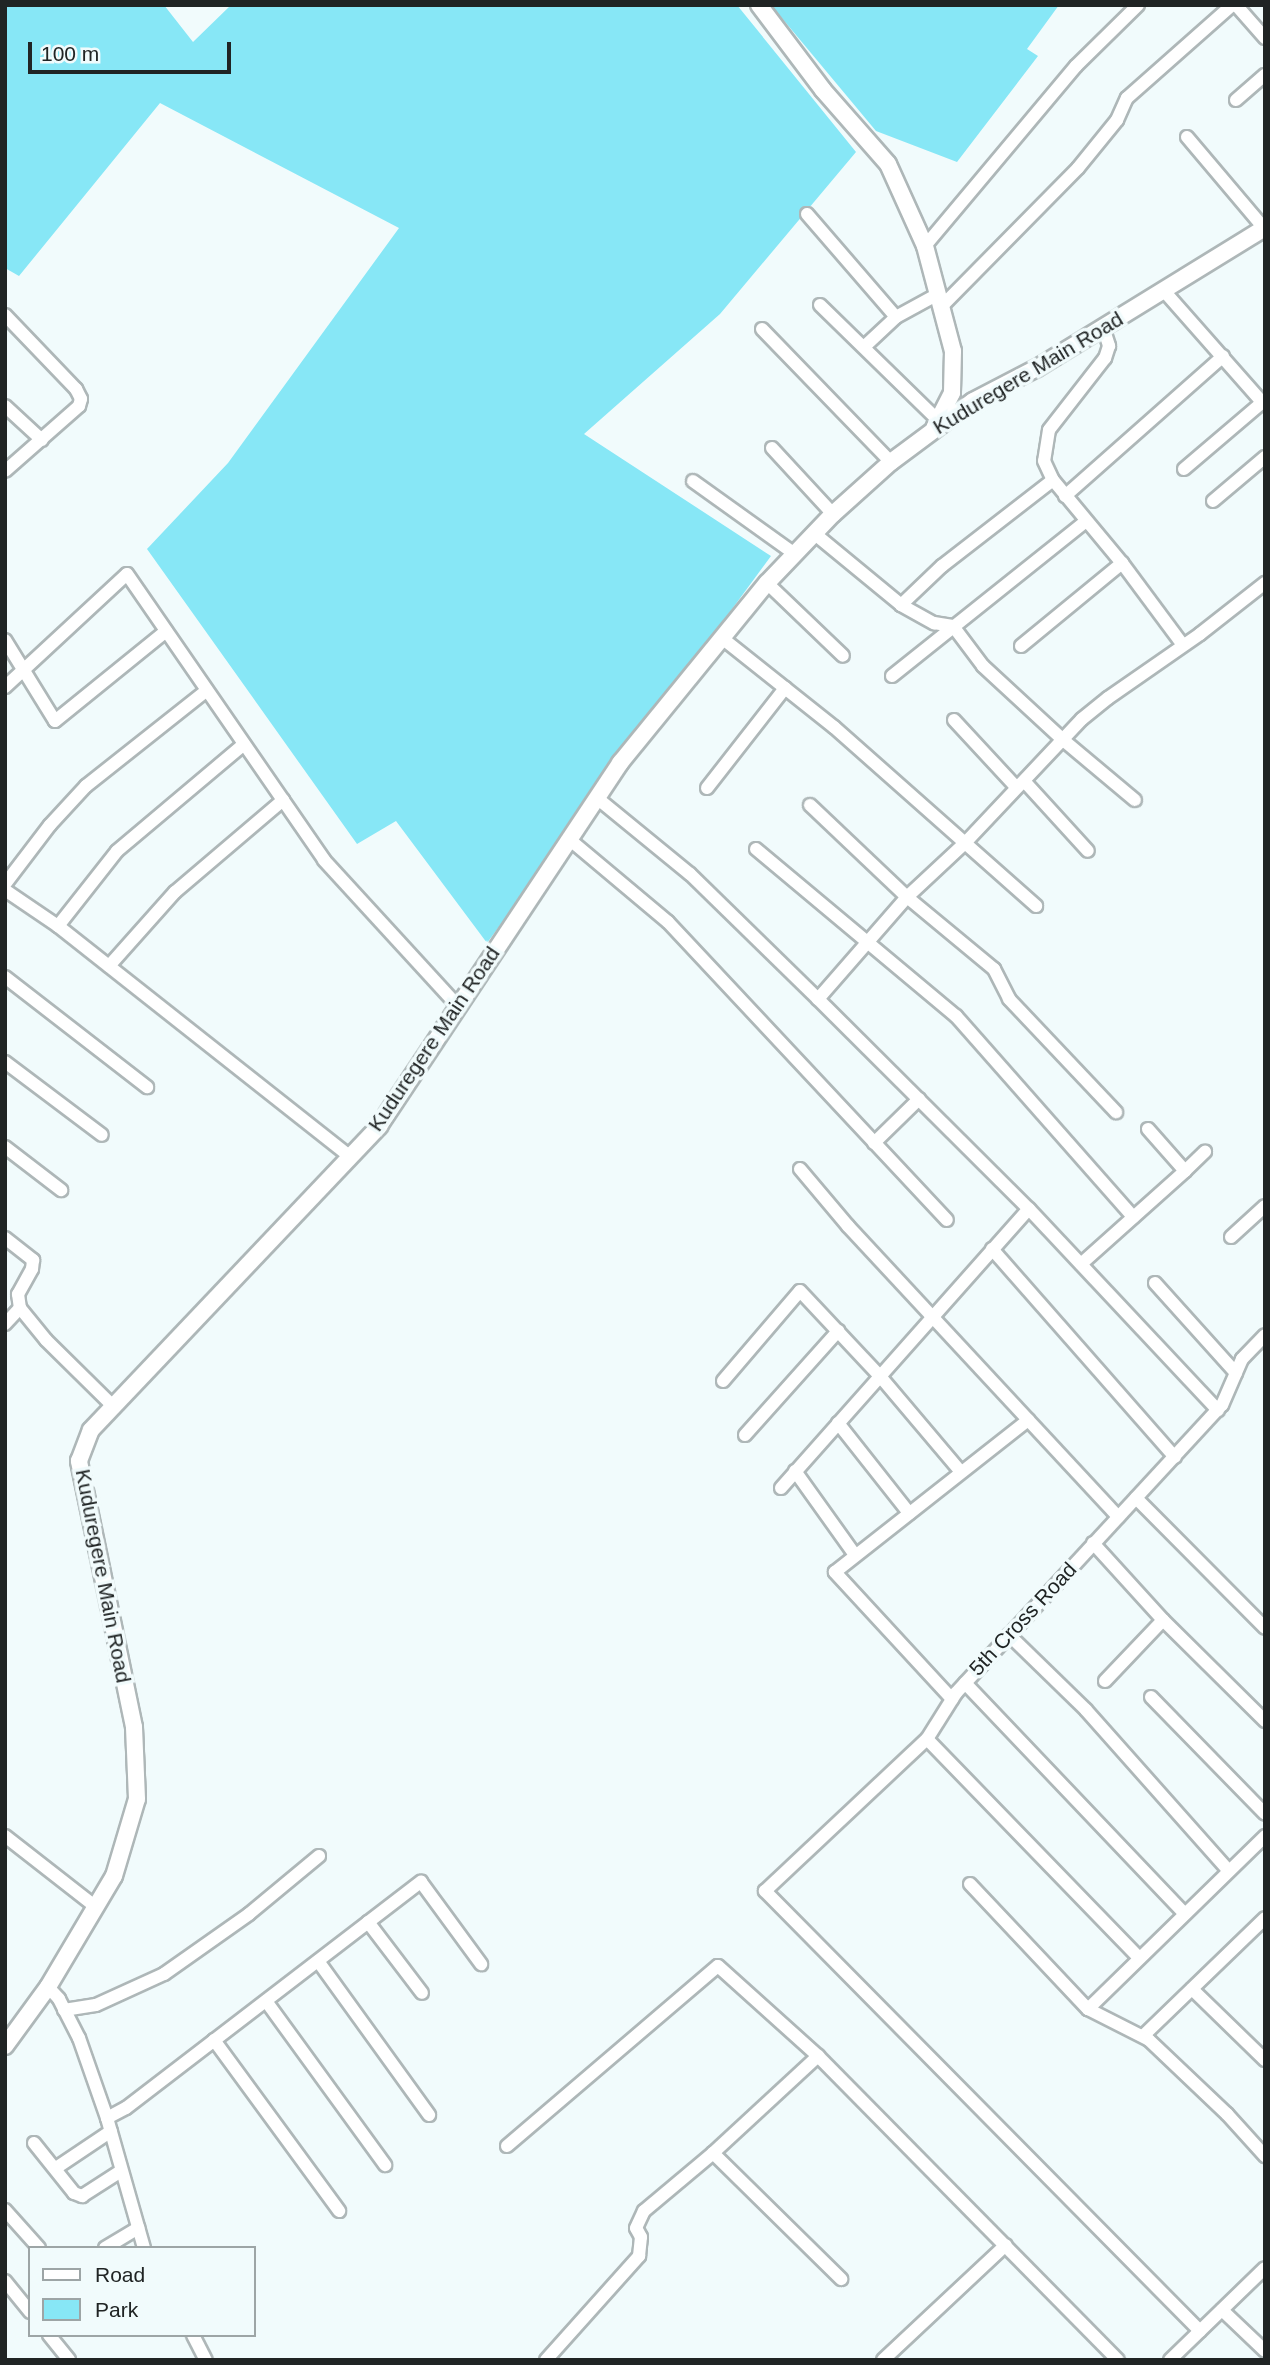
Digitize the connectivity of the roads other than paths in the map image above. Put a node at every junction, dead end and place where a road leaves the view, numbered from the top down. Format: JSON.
{"nodes":[{"id":1,"x":759,"y":5,"type":"edge"},
{"id":2,"x":1138,"y":5,"type":"edge"},
{"id":3,"x":1234,"y":5,"type":"edge"},
{"id":4,"x":1265,"y":38,"type":"edge"},
{"id":5,"x":1265,"y":75,"type":"edge"},
{"id":6,"x":1236,"y":100,"type":"dead end"},
{"id":7,"x":1187,"y":137,"type":"dead end"},
{"id":8,"x":807,"y":214,"type":"dead end"},
{"id":9,"x":1264,"y":228,"type":"edge"},
{"id":10,"x":925,"y":246,"type":"junction"},
{"id":11,"x":1165,"y":292,"type":"junction"},
{"id":12,"x":939,"y":300,"type":"junction"},
{"id":13,"x":820,"y":305,"type":"dead end"},
{"id":14,"x":5,"y":315,"type":"edge"},
{"id":15,"x":896,"y":317,"type":"junction"},
{"id":16,"x":1103,"y":327,"type":"junction"},
{"id":17,"x":762,"y":329,"type":"dead end"},
{"id":18,"x":865,"y":346,"type":"junction"},
{"id":19,"x":1223,"y":356,"type":"junction"},
{"id":20,"x":1263,"y":401,"type":"edge"},
{"id":21,"x":5,"y":406,"type":"edge"},
{"id":22,"x":936,"y":425,"type":"junction"},
{"id":23,"x":42,"y":440,"type":"junction"},
{"id":24,"x":772,"y":448,"type":"dead end"},
{"id":25,"x":1265,"y":457,"type":"edge"},
{"id":26,"x":891,"y":462,"type":"junction"},
{"id":27,"x":1184,"y":468,"type":"dead end"},
{"id":28,"x":5,"y":471,"type":"edge"},
{"id":29,"x":693,"y":481,"type":"dead end"},
{"id":30,"x":1053,"y":481,"type":"junction"},
{"id":31,"x":1065,"y":496,"type":"junction"},
{"id":32,"x":1213,"y":500,"type":"dead end"},
{"id":33,"x":833,"y":514,"type":"junction"},
{"id":34,"x":1086,"y":522,"type":"junction"},
{"id":35,"x":815,"y":534,"type":"junction"},
{"id":36,"x":795,"y":554,"type":"junction"},
{"id":37,"x":1122,"y":563,"type":"junction"},
{"id":38,"x":767,"y":583,"type":"junction"},
{"id":39,"x":1265,"y":583,"type":"edge"},
{"id":40,"x":901,"y":605,"type":"junction"},
{"id":41,"x":953,"y":626,"type":"junction"},
{"id":42,"x":166,"y":631,"type":"junction"},
{"id":43,"x":722,"y":638,"type":"junction"},
{"id":44,"x":5,"y":640,"type":"edge"},
{"id":45,"x":1183,"y":645,"type":"junction"},
{"id":46,"x":1021,"y":646,"type":"dead end"},
{"id":47,"x":843,"y":656,"type":"dead end"},
{"id":48,"x":24,"y":670,"type":"junction"},
{"id":49,"x":892,"y":676,"type":"dead end"},
{"id":50,"x":5,"y":687,"type":"edge"},
{"id":51,"x":785,"y":688,"type":"junction"},
{"id":52,"x":207,"y":690,"type":"junction"},
{"id":53,"x":954,"y":720,"type":"dead end"},
{"id":54,"x":1062,"y":739,"type":"junction"},
{"id":55,"x":244,"y":744,"type":"junction"},
{"id":56,"x":1021,"y":785,"type":"junction"},
{"id":57,"x":708,"y":788,"type":"dead end"},
{"id":58,"x":597,"y":798,"type":"junction"},
{"id":59,"x":283,"y":800,"type":"junction"},
{"id":60,"x":1135,"y":800,"type":"dead end"},
{"id":61,"x":810,"y":805,"type":"dead end"},
{"id":62,"x":569,"y":839,"type":"junction"},
{"id":63,"x":965,"y":843,"type":"junction"},
{"id":64,"x":756,"y":849,"type":"dead end"},
{"id":65,"x":1088,"y":851,"type":"dead end"},
{"id":66,"x":5,"y":887,"type":"edge"},
{"id":67,"x":907,"y":897,"type":"junction"},
{"id":68,"x":1036,"y":906,"type":"dead end"},
{"id":69,"x":58,"y":926,"type":"junction"},
{"id":70,"x":869,"y":944,"type":"junction"},
{"id":71,"x":109,"y":966,"type":"junction"},
{"id":72,"x":5,"y":977,"type":"edge"},
{"id":73,"x":818,"y":999,"type":"junction"},
{"id":74,"x":458,"y":1006,"type":"junction"},
{"id":75,"x":5,"y":1062,"type":"edge"},
{"id":76,"x":147,"y":1087,"type":"dead end"},
{"id":77,"x":919,"y":1099,"type":"junction"},
{"id":78,"x":1116,"y":1112,"type":"dead end"},
{"id":79,"x":1148,"y":1129,"type":"dead end"},
{"id":80,"x":102,"y":1135,"type":"dead end"},
{"id":81,"x":874,"y":1143,"type":"junction"},
{"id":82,"x":5,"y":1147,"type":"edge"},
{"id":83,"x":1205,"y":1152,"type":"dead end"},
{"id":84,"x":350,"y":1157,"type":"junction"},
{"id":85,"x":800,"y":1169,"type":"dead end"},
{"id":86,"x":1185,"y":1171,"type":"junction"},
{"id":87,"x":61,"y":1190,"type":"dead end"},
{"id":88,"x":1265,"y":1206,"type":"edge"},
{"id":89,"x":1029,"y":1209,"type":"junction"},
{"id":90,"x":1133,"y":1217,"type":"junction"},
{"id":91,"x":947,"y":1220,"type":"dead end"},
{"id":92,"x":1230,"y":1237,"type":"dead end"},
{"id":93,"x":5,"y":1238,"type":"edge"},
{"id":94,"x":992,"y":1249,"type":"junction"},
{"id":95,"x":1081,"y":1264,"type":"junction"},
{"id":96,"x":1155,"y":1283,"type":"dead end"},
{"id":97,"x":20,"y":1308,"type":"junction"},
{"id":98,"x":933,"y":1317,"type":"junction"},
{"id":99,"x":5,"y":1324,"type":"edge"},
{"id":100,"x":838,"y":1331,"type":"junction"},
{"id":101,"x":1265,"y":1335,"type":"edge"},
{"id":102,"x":1236,"y":1373,"type":"junction"},
{"id":103,"x":879,"y":1375,"type":"junction"},
{"id":104,"x":723,"y":1381,"type":"dead end"},
{"id":105,"x":113,"y":1406,"type":"junction"},
{"id":106,"x":1218,"y":1410,"type":"junction"},
{"id":107,"x":1028,"y":1420,"type":"junction"},
{"id":108,"x":838,"y":1423,"type":"junction"},
{"id":109,"x":745,"y":1435,"type":"dead end"},
{"id":110,"x":1175,"y":1457,"type":"junction"},
{"id":111,"x":795,"y":1471,"type":"junction"},
{"id":112,"x":961,"y":1472,"type":"junction"},
{"id":113,"x":781,"y":1488,"type":"dead end"},
{"id":114,"x":1136,"y":1498,"type":"junction"},
{"id":115,"x":909,"y":1513,"type":"junction"},
{"id":116,"x":1118,"y":1517,"type":"junction"},
{"id":117,"x":1093,"y":1543,"type":"junction"},
{"id":118,"x":855,"y":1555,"type":"junction"},
{"id":119,"x":1163,"y":1620,"type":"junction"},
{"id":120,"x":1265,"y":1628,"type":"edge"},
{"id":121,"x":1009,"y":1635,"type":"junction"},
{"id":122,"x":1105,"y":1681,"type":"dead end"},
{"id":123,"x":965,"y":1683,"type":"junction"},
{"id":124,"x":1151,"y":1697,"type":"dead end"},
{"id":125,"x":952,"y":1699,"type":"junction"},
{"id":126,"x":1265,"y":1721,"type":"edge"},
{"id":127,"x":927,"y":1739,"type":"junction"},
{"id":128,"x":1265,"y":1814,"type":"edge"},
{"id":129,"x":5,"y":1836,"type":"edge"},
{"id":130,"x":1265,"y":1836,"type":"edge"},
{"id":131,"x":319,"y":1856,"type":"dead end"},
{"id":132,"x":1229,"y":1871,"type":"junction"},
{"id":133,"x":970,"y":1884,"type":"dead end"},
{"id":134,"x":96,"y":1907,"type":"junction"},
{"id":135,"x":1184,"y":1913,"type":"junction"},
{"id":136,"x":1265,"y":1918,"type":"edge"},
{"id":137,"x":368,"y":1923,"type":"junction"},
{"id":138,"x":1139,"y":1958,"type":"junction"},
{"id":139,"x":318,"y":1961,"type":"junction"},
{"id":140,"x":481,"y":1964,"type":"dead end"},
{"id":141,"x":48,"y":1987,"type":"junction"},
{"id":142,"x":1192,"y":1989,"type":"junction"},
{"id":143,"x":422,"y":1993,"type":"dead end"},
{"id":144,"x":266,"y":2001,"type":"junction"},
{"id":145,"x":1088,"y":2009,"type":"junction"},
{"id":146,"x":64,"y":2010,"type":"junction"},
{"id":147,"x":1143,"y":2036,"type":"junction"},
{"id":148,"x":214,"y":2040,"type":"junction"},
{"id":149,"x":5,"y":2046,"type":"edge"},
{"id":150,"x":818,"y":2056,"type":"junction"},
{"id":151,"x":1265,"y":2060,"type":"edge"},
{"id":152,"x":429,"y":2115,"type":"dead end"},
{"id":153,"x":107,"y":2118,"type":"junction"},
{"id":154,"x":111,"y":2131,"type":"junction"},
{"id":155,"x":34,"y":2143,"type":"dead end"},
{"id":156,"x":507,"y":2146,"type":"dead end"},
{"id":157,"x":713,"y":2153,"type":"junction"},
{"id":158,"x":1265,"y":2156,"type":"edge"},
{"id":159,"x":385,"y":2165,"type":"dead end"},
{"id":160,"x":56,"y":2168,"type":"junction"},
{"id":161,"x":121,"y":2171,"type":"junction"},
{"id":162,"x":5,"y":2210,"type":"edge"},
{"id":163,"x":340,"y":2211,"type":"dead end"},
{"id":164,"x":138,"y":2228,"type":"junction"},
{"id":165,"x":1006,"y":2245,"type":"junction"},
{"id":166,"x":37,"y":2246,"type":"edge"},
{"id":167,"x":108,"y":2246,"type":"edge"},
{"id":168,"x":143,"y":2246,"type":"edge"},
{"id":169,"x":1265,"y":2269,"type":"edge"},
{"id":170,"x":841,"y":2279,"type":"dead end"},
{"id":171,"x":5,"y":2281,"type":"edge"},
{"id":172,"x":28,"y":2310,"type":"edge"},
{"id":173,"x":1222,"y":2310,"type":"junction"},
{"id":174,"x":1200,"y":2331,"type":"junction"},
{"id":175,"x":51,"y":2337,"type":"edge"},
{"id":176,"x":194,"y":2337,"type":"edge"},
{"id":177,"x":1265,"y":2351,"type":"edge"},
{"id":178,"x":204,"y":2359,"type":"edge"},
{"id":179,"x":69,"y":2360,"type":"edge"},
{"id":180,"x":546,"y":2360,"type":"edge"},
{"id":181,"x":883,"y":2360,"type":"edge"},
{"id":182,"x":1118,"y":2360,"type":"edge"},
{"id":183,"x":1170,"y":2360,"type":"edge"}],
"edges":[{"from":1,"to":10,"type":"street"},
{"from":2,"to":10,"type":"street"},
{"from":3,"to":4,"type":"street"},
{"from":3,"to":12,"type":"street"},
{"from":5,"to":6,"type":"street"},
{"from":7,"to":9,"type":"street"},
{"from":8,"to":15,"type":"street"},
{"from":9,"to":11,"type":"street","name":"Kuduregere Main Road"},
{"from":10,"to":12,"type":"street"},
{"from":11,"to":16,"type":"street","name":"Kuduregere Main Road"},
{"from":11,"to":19,"type":"street"},
{"from":12,"to":15,"type":"street"},
{"from":12,"to":22,"type":"street"},
{"from":13,"to":18,"type":"street"},
{"from":14,"to":23,"type":"street"},
{"from":15,"to":18,"type":"street"},
{"from":16,"to":22,"type":"street","name":"Kuduregere Main Road"},
{"from":16,"to":30,"type":"street"},
{"from":17,"to":26,"type":"street"},
{"from":18,"to":22,"type":"street"},
{"from":19,"to":20,"type":"street"},
{"from":19,"to":31,"type":"street"},
{"from":20,"to":27,"type":"street"},
{"from":21,"to":23,"type":"street"},
{"from":22,"to":26,"type":"street","name":"Kuduregere Main Road"},
{"from":23,"to":28,"type":"street"},
{"from":24,"to":33,"type":"street"},
{"from":25,"to":32,"type":"street"},
{"from":26,"to":33,"type":"street","name":"Kuduregere Main Road"},
{"from":29,"to":36,"type":"street"},
{"from":30,"to":31,"type":"street"},
{"from":30,"to":40,"type":"street"},
{"from":31,"to":34,"type":"street"},
{"from":33,"to":35,"type":"street","name":"Kuduregere Main Road"},
{"from":34,"to":37,"type":"street"},
{"from":34,"to":41,"type":"street"},
{"from":35,"to":36,"type":"street","name":"Kuduregere Main Road"},
{"from":35,"to":40,"type":"street"},
{"from":36,"to":38,"type":"street","name":"Kuduregere Main Road"},
{"from":37,"to":45,"type":"street"},
{"from":37,"to":46,"type":"street"},
{"from":38,"to":43,"type":"street","name":"Kuduregere Main Road"},
{"from":38,"to":47,"type":"street"},
{"from":39,"to":45,"type":"street"},
{"from":40,"to":41,"type":"street"},
{"from":41,"to":49,"type":"street"},
{"from":41,"to":54,"type":"street"},
{"from":42,"to":48,"type":"street"},
{"from":42,"to":48,"type":"street"},
{"from":42,"to":52,"type":"street"},
{"from":43,"to":51,"type":"street"},
{"from":43,"to":58,"type":"street","name":"Kuduregere Main Road"},
{"from":44,"to":48,"type":"street"},
{"from":45,"to":54,"type":"street"},
{"from":48,"to":50,"type":"street"},
{"from":51,"to":57,"type":"street"},
{"from":51,"to":63,"type":"street"},
{"from":52,"to":55,"type":"street"},
{"from":52,"to":66,"type":"street"},
{"from":53,"to":56,"type":"street"},
{"from":54,"to":56,"type":"street"},
{"from":54,"to":60,"type":"street"},
{"from":55,"to":59,"type":"street"},
{"from":55,"to":69,"type":"street"},
{"from":56,"to":63,"type":"street"},
{"from":56,"to":65,"type":"street"},
{"from":58,"to":62,"type":"street","name":"Kuduregere Main Road"},
{"from":58,"to":73,"type":"street"},
{"from":59,"to":71,"type":"street"},
{"from":59,"to":74,"type":"street"},
{"from":61,"to":67,"type":"street"},
{"from":62,"to":74,"type":"street","name":"Kuduregere Main Road"},
{"from":62,"to":81,"type":"street"},
{"from":63,"to":67,"type":"street"},
{"from":63,"to":68,"type":"street"},
{"from":64,"to":70,"type":"street"},
{"from":66,"to":69,"type":"street"},
{"from":67,"to":70,"type":"street"},
{"from":67,"to":78,"type":"street"},
{"from":69,"to":71,"type":"street"},
{"from":70,"to":73,"type":"street"},
{"from":70,"to":90,"type":"street"},
{"from":71,"to":84,"type":"street"},
{"from":72,"to":76,"type":"street"},
{"from":73,"to":77,"type":"street"},
{"from":74,"to":84,"type":"street","name":"Kuduregere Main Road"},
{"from":75,"to":80,"type":"street"},
{"from":77,"to":81,"type":"street"},
{"from":77,"to":89,"type":"street"},
{"from":79,"to":86,"type":"street"},
{"from":81,"to":91,"type":"street"},
{"from":82,"to":87,"type":"street"},
{"from":83,"to":86,"type":"street"},
{"from":84,"to":105,"type":"street","name":"Kuduregere Main Road"},
{"from":85,"to":98,"type":"street"},
{"from":86,"to":90,"type":"street"},
{"from":88,"to":92,"type":"street"},
{"from":89,"to":94,"type":"street"},
{"from":89,"to":95,"type":"street"},
{"from":90,"to":95,"type":"street"},
{"from":93,"to":97,"type":"street"},
{"from":94,"to":98,"type":"street"},
{"from":94,"to":110,"type":"street"},
{"from":95,"to":106,"type":"street"},
{"from":96,"to":102,"type":"street"},
{"from":97,"to":99,"type":"street"},
{"from":97,"to":105,"type":"street"},
{"from":98,"to":103,"type":"street"},
{"from":98,"to":107,"type":"street"},
{"from":100,"to":103,"type":"street"},
{"from":100,"to":104,"type":"street"},
{"from":100,"to":109,"type":"street"},
{"from":101,"to":102,"type":"street","name":"5th Cross Road"},
{"from":102,"to":106,"type":"street","name":"5th Cross Road"},
{"from":103,"to":108,"type":"street"},
{"from":103,"to":112,"type":"street"},
{"from":105,"to":134,"type":"street","name":"Kuduregere Main Road"},
{"from":106,"to":110,"type":"street","name":"5th Cross Road"},
{"from":107,"to":112,"type":"street"},
{"from":107,"to":116,"type":"street"},
{"from":108,"to":111,"type":"street"},
{"from":108,"to":115,"type":"street"},
{"from":110,"to":114,"type":"street","name":"5th Cross Road"},
{"from":111,"to":113,"type":"street"},
{"from":111,"to":118,"type":"street"},
{"from":112,"to":115,"type":"street"},
{"from":114,"to":116,"type":"street","name":"5th Cross Road"},
{"from":114,"to":120,"type":"street"},
{"from":115,"to":118,"type":"street"},
{"from":116,"to":117,"type":"street","name":"5th Cross Road"},
{"from":117,"to":119,"type":"street"},
{"from":117,"to":121,"type":"street","name":"5th Cross Road"},
{"from":118,"to":125,"type":"street"},
{"from":119,"to":122,"type":"street"},
{"from":119,"to":126,"type":"street"},
{"from":121,"to":123,"type":"street","name":"5th Cross Road"},
{"from":121,"to":132,"type":"street"},
{"from":123,"to":125,"type":"street","name":"5th Cross Road"},
{"from":123,"to":135,"type":"street"},
{"from":124,"to":128,"type":"street"},
{"from":125,"to":127,"type":"street","name":"5th Cross Road"},
{"from":127,"to":138,"type":"street"},
{"from":127,"to":174,"type":"street","name":"5th Cross Road"},
{"from":129,"to":134,"type":"street"},
{"from":130,"to":132,"type":"street"},
{"from":131,"to":146,"type":"street"},
{"from":132,"to":135,"type":"street"},
{"from":133,"to":145,"type":"street"},
{"from":134,"to":141,"type":"street","name":"Kuduregere Main Road"},
{"from":135,"to":138,"type":"street"},
{"from":136,"to":142,"type":"street"},
{"from":137,"to":139,"type":"street"},
{"from":137,"to":140,"type":"street"},
{"from":137,"to":143,"type":"street"},
{"from":138,"to":145,"type":"street"},
{"from":139,"to":144,"type":"street"},
{"from":139,"to":152,"type":"street"},
{"from":141,"to":146,"type":"street"},
{"from":141,"to":149,"type":"street","name":"Kuduregere Main Road"},
{"from":142,"to":147,"type":"street"},
{"from":142,"to":151,"type":"street"},
{"from":144,"to":148,"type":"street"},
{"from":144,"to":159,"type":"street"},
{"from":145,"to":147,"type":"street"},
{"from":146,"to":153,"type":"street"},
{"from":147,"to":158,"type":"street"},
{"from":148,"to":153,"type":"street"},
{"from":148,"to":163,"type":"street"},
{"from":150,"to":156,"type":"street"},
{"from":150,"to":157,"type":"street"},
{"from":150,"to":165,"type":"street"},
{"from":153,"to":154,"type":"street"},
{"from":154,"to":160,"type":"street"},
{"from":154,"to":161,"type":"street"},
{"from":155,"to":160,"type":"street"},
{"from":157,"to":170,"type":"street"},
{"from":157,"to":180,"type":"street"},
{"from":160,"to":161,"type":"street"},
{"from":161,"to":164,"type":"street"},
{"from":162,"to":166,"type":"street"},
{"from":164,"to":167,"type":"street"},
{"from":164,"to":168,"type":"street"},
{"from":165,"to":181,"type":"street"},
{"from":165,"to":182,"type":"street"},
{"from":169,"to":173,"type":"street"},
{"from":171,"to":172,"type":"street"},
{"from":173,"to":174,"type":"street"},
{"from":173,"to":177,"type":"street"},
{"from":174,"to":183,"type":"street"},
{"from":175,"to":179,"type":"street"},
{"from":176,"to":178,"type":"street"}]}
